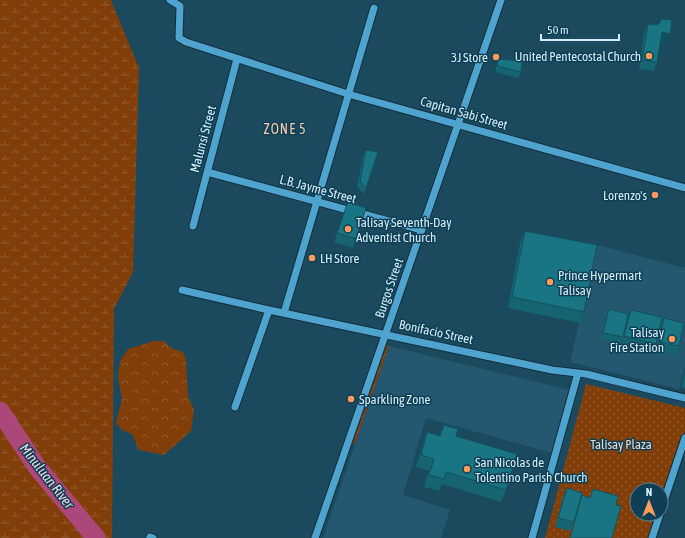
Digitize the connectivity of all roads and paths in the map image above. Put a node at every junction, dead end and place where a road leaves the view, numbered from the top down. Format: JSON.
{"nodes":[{"id":1,"x":170,"y":0,"type":"edge"},
{"id":2,"x":501,"y":0,"type":"edge"},
{"id":3,"x":374,"y":8,"type":"dead end"},
{"id":4,"x":237,"y":59,"type":"junction"},
{"id":5,"x":348,"y":94,"type":"junction"},
{"id":6,"x":458,"y":124,"type":"junction"},
{"id":7,"x":207,"y":172,"type":"junction"},
{"id":8,"x":685,"y":188,"type":"edge"},
{"id":9,"x":316,"y":201,"type":"junction"},
{"id":10,"x":193,"y":226,"type":"dead end"},
{"id":11,"x":422,"y":230,"type":"junction"},
{"id":12,"x":182,"y":290,"type":"dead end"},
{"id":13,"x":269,"y":310,"type":"junction"},
{"id":14,"x":284,"y":313,"type":"junction"},
{"id":15,"x":386,"y":334,"type":"junction"},
{"id":16,"x":578,"y":373,"type":"junction"},
{"id":17,"x":685,"y":398,"type":"edge"},
{"id":18,"x":235,"y":406,"type":"dead end"},
{"id":19,"x":685,"y":438,"type":"edge"},
{"id":20,"x":669,"y":486,"type":"edge"},
{"id":21,"x":657,"y":522,"type":"edge"},
{"id":22,"x":315,"y":538,"type":"edge"},
{"id":23,"x":532,"y":538,"type":"edge"},
{"id":24,"x":652,"y":538,"type":"edge"}],
"edges":[{"from":1,"to":4,"type":"street","name":"Capitan Sabi Street"},
{"from":2,"to":6,"type":"street","name":"Burgos Street"},
{"from":3,"to":5,"type":"street"},
{"from":4,"to":5,"type":"street","name":"Capitan Sabi Street"},
{"from":4,"to":7,"type":"street","name":"Malunsi Street"},
{"from":5,"to":6,"type":"street","name":"Capitan Sabi Street"},
{"from":5,"to":9,"type":"street"},
{"from":6,"to":8,"type":"street","name":"Capitan Sabi Street"},
{"from":6,"to":11,"type":"street","name":"Burgos Street"},
{"from":7,"to":9,"type":"street","name":"L.B. Jayme Street"},
{"from":7,"to":10,"type":"street","name":"Malunsi Street"},
{"from":9,"to":11,"type":"street","name":"L.B. Jayme Street"},
{"from":9,"to":14,"type":"street"},
{"from":11,"to":15,"type":"street","name":"Burgos Street"},
{"from":12,"to":13,"type":"street","name":"Bonifacio Street"},
{"from":13,"to":14,"type":"street","name":"Bonifacio Street"},
{"from":13,"to":18,"type":"street"},
{"from":14,"to":15,"type":"street","name":"Bonifacio Street"},
{"from":15,"to":16,"type":"street","name":"Bonifacio Street"},
{"from":15,"to":22,"type":"street","name":"Burgos Street"},
{"from":16,"to":17,"type":"street","name":"Bonifacio Street"},
{"from":16,"to":23,"type":"street"},
{"from":19,"to":20,"type":"street"},
{"from":21,"to":24,"type":"street"}]}
